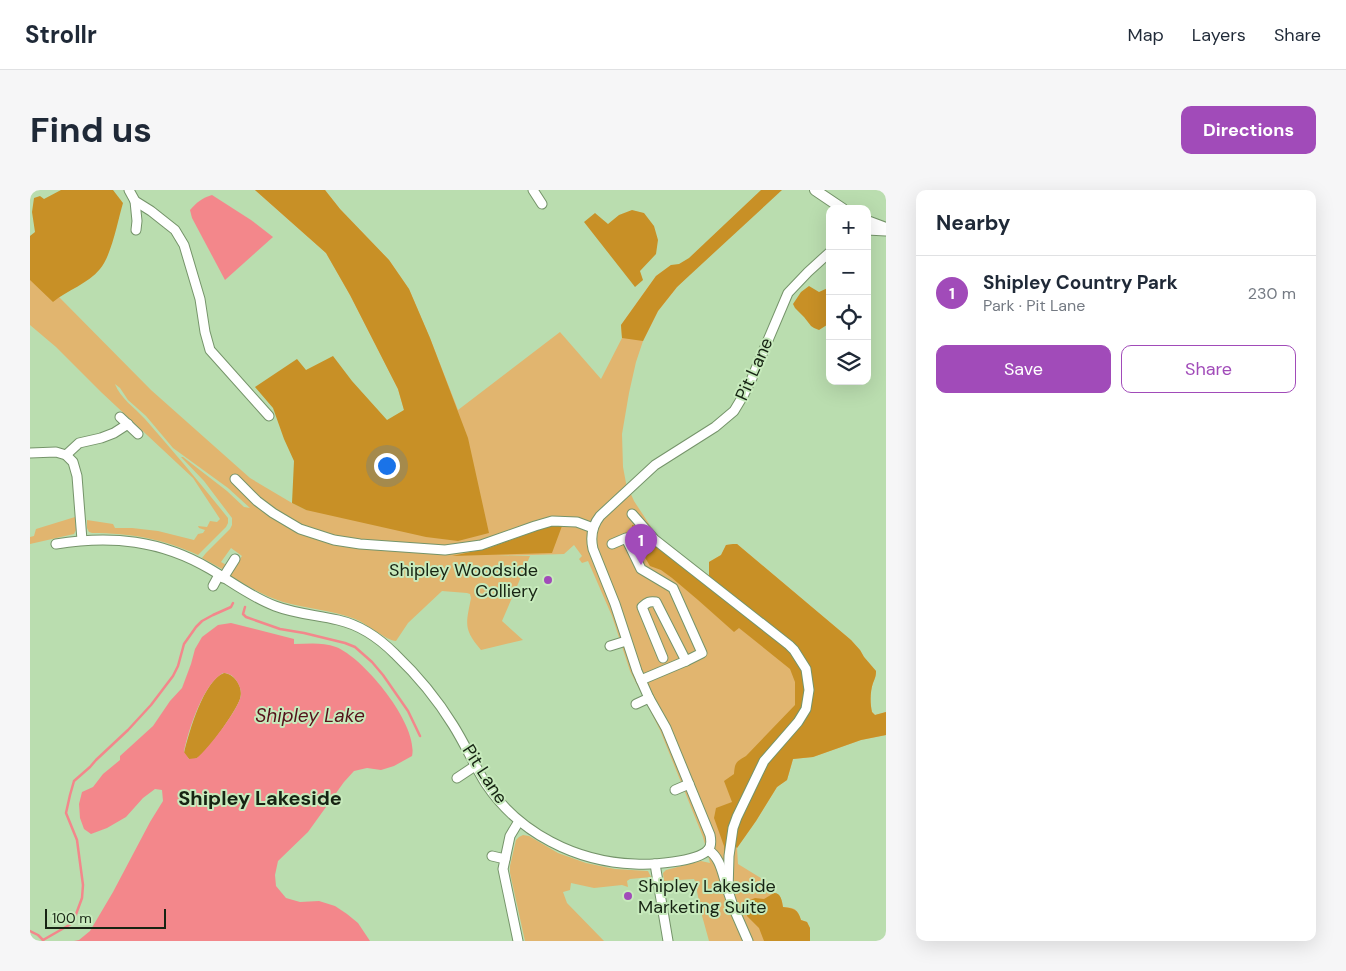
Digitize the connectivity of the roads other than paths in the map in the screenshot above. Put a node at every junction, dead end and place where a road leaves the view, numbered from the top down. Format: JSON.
{"nodes":[{"id":1,"x":533,"y":190,"type":"edge"},
{"id":2,"x":815,"y":190,"type":"edge"},
{"id":3,"x":132,"y":194,"type":"edge"},
{"id":4,"x":542,"y":204,"type":"dead end"},
{"id":5,"x":837,"y":205,"type":"edge"},
{"id":6,"x":871,"y":223,"type":"edge"},
{"id":7,"x":136,"y":230,"type":"dead end"},
{"id":8,"x":871,"y":230,"type":"edge"},
{"id":9,"x":886,"y":230,"type":"edge"},
{"id":10,"x":826,"y":256,"type":"edge"},
{"id":11,"x":269,"y":416,"type":"dead end"},
{"id":12,"x":120,"y":417,"type":"dead end"},
{"id":13,"x":128,"y":424,"type":"junction"},
{"id":14,"x":138,"y":434,"type":"dead end"},
{"id":15,"x":30,"y":453,"type":"edge"},
{"id":16,"x":66,"y":456,"type":"junction"},
{"id":17,"x":235,"y":479,"type":"dead end"},
{"id":18,"x":632,"y":514,"type":"dead end"},
{"id":19,"x":593,"y":528,"type":"junction"},
{"id":20,"x":82,"y":540,"type":"junction"},
{"id":21,"x":56,"y":544,"type":"dead end"},
{"id":22,"x":612,"y":544,"type":"dead end"},
{"id":23,"x":235,"y":559,"type":"dead end"},
{"id":24,"x":222,"y":577,"type":"junction"},
{"id":25,"x":213,"y":586,"type":"dead end"},
{"id":26,"x":626,"y":641,"type":"junction"},
{"id":27,"x":610,"y":646,"type":"dead end"},
{"id":28,"x":662,"y":658,"type":"dead end"},
{"id":29,"x":686,"y":661,"type":"junction"},
{"id":30,"x":641,"y":680,"type":"junction"},
{"id":31,"x":650,"y":698,"type":"junction"},
{"id":32,"x":636,"y":704,"type":"dead end"},
{"id":33,"x":475,"y":766,"type":"junction"},
{"id":34,"x":457,"y":778,"type":"dead end"},
{"id":35,"x":689,"y":784,"type":"junction"},
{"id":36,"x":675,"y":790,"type":"dead end"},
{"id":37,"x":519,"y":821,"type":"junction"},
{"id":38,"x":708,"y":850,"type":"junction"},
{"id":39,"x":492,"y":856,"type":"dead end"},
{"id":40,"x":505,"y":859,"type":"junction"},
{"id":41,"x":655,"y":864,"type":"junction"},
{"id":42,"x":728,"y":891,"type":"junction"},
{"id":43,"x":518,"y":941,"type":"edge"},
{"id":44,"x":667,"y":941,"type":"edge"},
{"id":45,"x":748,"y":941,"type":"edge"}],
"edges":[{"from":1,"to":4,"type":"street"},
{"from":2,"to":5,"type":"main road"},
{"from":3,"to":7,"type":"street"},
{"from":3,"to":11,"type":"street"},
{"from":6,"to":9,"type":"main road"},
{"from":8,"to":9,"type":"street"},
{"from":10,"to":19,"type":"street","name":"Pit Lane"},
{"from":12,"to":13,"type":"street"},
{"from":13,"to":14,"type":"street"},
{"from":13,"to":16,"type":"street"},
{"from":15,"to":16,"type":"street"},
{"from":16,"to":20,"type":"street"},
{"from":17,"to":19,"type":"street"},
{"from":18,"to":42,"type":"street"},
{"from":19,"to":26,"type":"street"},
{"from":20,"to":21,"type":"street","name":"Pit Lane"},
{"from":20,"to":24,"type":"street","name":"Pit Lane"},
{"from":22,"to":29,"type":"street"},
{"from":23,"to":24,"type":"street"},
{"from":24,"to":25,"type":"street"},
{"from":24,"to":33,"type":"street","name":"Pit Lane"},
{"from":26,"to":27,"type":"street"},
{"from":26,"to":30,"type":"street"},
{"from":28,"to":29,"type":"street"},
{"from":29,"to":30,"type":"street"},
{"from":30,"to":31,"type":"street"},
{"from":31,"to":32,"type":"street"},
{"from":31,"to":35,"type":"street"},
{"from":33,"to":34,"type":"street"},
{"from":33,"to":37,"type":"street","name":"Pit Lane"},
{"from":35,"to":36,"type":"street"},
{"from":35,"to":38,"type":"street"},
{"from":37,"to":40,"type":"street"},
{"from":37,"to":41,"type":"street","name":"Pit Lane"},
{"from":38,"to":41,"type":"street","name":"Pit Lane"},
{"from":38,"to":42,"type":"street"},
{"from":39,"to":40,"type":"street"},
{"from":40,"to":43,"type":"street"},
{"from":41,"to":44,"type":"street"},
{"from":42,"to":45,"type":"street"}]}
